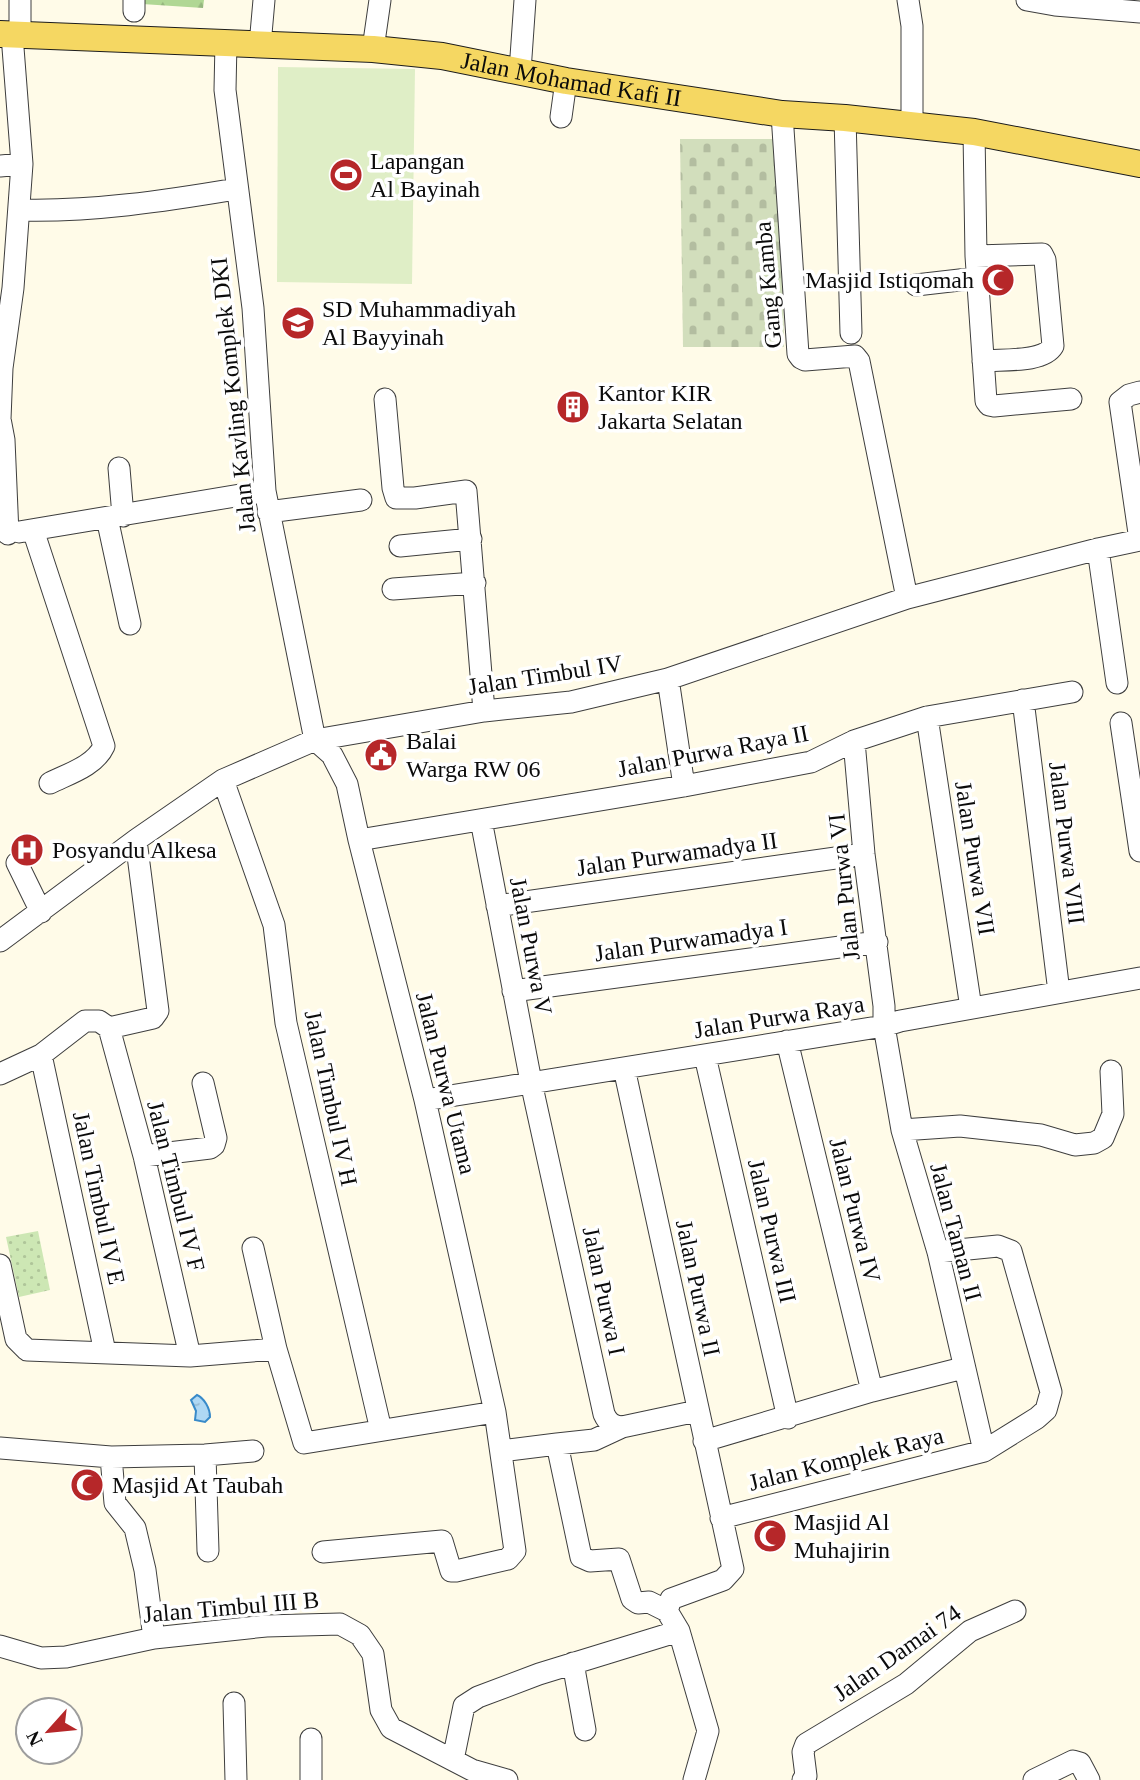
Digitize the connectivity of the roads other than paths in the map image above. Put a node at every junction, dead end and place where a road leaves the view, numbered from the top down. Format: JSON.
{"nodes":[{"id":1,"x":380,"y":0,"type":"edge"},
{"id":2,"x":525,"y":0,"type":"edge"},
{"id":3,"x":908,"y":0,"type":"edge"},
{"id":4,"x":1027,"y":0,"type":"edge"},
{"id":5,"x":1140,"y":12,"type":"edge"},
{"id":6,"x":15,"y":25,"type":"edge"},
{"id":7,"x":261,"y":25,"type":"edge"},
{"id":8,"x":226,"y":42,"type":"junction"},
{"id":9,"x":373,"y":49,"type":"junction"},
{"id":10,"x":520,"y":67,"type":"junction"},
{"id":11,"x":566,"y":81,"type":"junction"},
{"id":12,"x":782,"y":114,"type":"junction"},
{"id":13,"x":561,"y":117,"type":"dead end"},
{"id":14,"x":845,"y":118,"type":"junction"},
{"id":15,"x":912,"y":121,"type":"junction"},
{"id":16,"x":974,"y":132,"type":"junction"},
{"id":17,"x":1139,"y":161,"type":"edge"},
{"id":18,"x":22,"y":164,"type":"junction"},
{"id":19,"x":0,"y":166,"type":"edge"},
{"id":20,"x":236,"y":189,"type":"junction"},
{"id":21,"x":19,"y":210,"type":"junction"},
{"id":22,"x":976,"y":256,"type":"junction"},
{"id":23,"x":977,"y":278,"type":"junction"},
{"id":24,"x":916,"y":285,"type":"dead end"},
{"id":25,"x":7,"y":288,"type":"edge"},
{"id":26,"x":851,"y":333,"type":"dead end"},
{"id":27,"x":982,"y":361,"type":"junction"},
{"id":28,"x":1140,"y":393,"type":"edge"},
{"id":29,"x":385,"y":399,"type":"dead end"},
{"id":30,"x":1071,"y":399,"type":"dead end"},
{"id":31,"x":0,"y":419,"type":"edge"},
{"id":32,"x":119,"y":468,"type":"dead end"},
{"id":33,"x":361,"y":500,"type":"dead end"},
{"id":34,"x":267,"y":501,"type":"junction"},
{"id":35,"x":115,"y":517,"type":"junction"},
{"id":36,"x":33,"y":530,"type":"junction"},
{"id":37,"x":4,"y":534,"type":"edge"},
{"id":38,"x":471,"y":540,"type":"junction"},
{"id":39,"x":1140,"y":540,"type":"edge"},
{"id":40,"x":400,"y":546,"type":"dead end"},
{"id":41,"x":1098,"y":549,"type":"junction"},
{"id":42,"x":475,"y":583,"type":"junction"},
{"id":43,"x":393,"y":589,"type":"dead end"},
{"id":44,"x":907,"y":598,"type":"junction"},
{"id":45,"x":130,"y":624,"type":"dead end"},
{"id":46,"x":668,"y":678,"type":"junction"},
{"id":47,"x":1117,"y":682,"type":"dead end"},
{"id":48,"x":1072,"y":692,"type":"dead end"},
{"id":49,"x":1023,"y":700,"type":"junction"},
{"id":50,"x":484,"y":711,"type":"junction"},
{"id":51,"x":927,"y":716,"type":"junction"},
{"id":52,"x":1121,"y":723,"type":"dead end"},
{"id":53,"x":314,"y":740,"type":"junction"},
{"id":54,"x":854,"y":741,"type":"junction"},
{"id":55,"x":811,"y":762,"type":"junction"},
{"id":56,"x":858,"y":771,"type":"junction"},
{"id":57,"x":223,"y":780,"type":"junction"},
{"id":58,"x":50,"y":783,"type":"dead end"},
{"id":59,"x":684,"y":786,"type":"junction"},
{"id":60,"x":481,"y":820,"type":"junction"},
{"id":61,"x":136,"y":840,"type":"junction"},
{"id":62,"x":359,"y":840,"type":"junction"},
{"id":63,"x":1140,"y":851,"type":"edge"},
{"id":64,"x":864,"y":854,"type":"junction"},
{"id":65,"x":17,"y":863,"type":"dead end"},
{"id":66,"x":498,"y":906,"type":"junction"},
{"id":67,"x":41,"y":912,"type":"junction"},
{"id":68,"x":0,"y":942,"type":"edge"},
{"id":69,"x":877,"y":942,"type":"junction"},
{"id":70,"x":1140,"y":978,"type":"edge"},
{"id":71,"x":513,"y":991,"type":"junction"},
{"id":72,"x":1059,"y":992,"type":"junction"},
{"id":73,"x":971,"y":1008,"type":"junction"},
{"id":74,"x":884,"y":1026,"type":"junction"},
{"id":75,"x":109,"y":1028,"type":"junction"},
{"id":76,"x":787,"y":1041,"type":"junction"},
{"id":77,"x":41,"y":1055,"type":"junction"},
{"id":78,"x":705,"y":1056,"type":"junction"},
{"id":79,"x":624,"y":1068,"type":"junction"},
{"id":80,"x":1111,"y":1071,"type":"dead end"},
{"id":81,"x":0,"y":1074,"type":"edge"},
{"id":82,"x":531,"y":1082,"type":"junction"},
{"id":83,"x":203,"y":1083,"type":"dead end"},
{"id":84,"x":425,"y":1100,"type":"junction"},
{"id":85,"x":902,"y":1130,"type":"junction"},
{"id":86,"x":144,"y":1156,"type":"junction"},
{"id":87,"x":253,"y":1248,"type":"dead end"},
{"id":88,"x":937,"y":1252,"type":"junction"},
{"id":89,"x":0,"y":1265,"type":"edge"},
{"id":90,"x":276,"y":1349,"type":"junction"},
{"id":91,"x":105,"y":1352,"type":"junction"},
{"id":92,"x":190,"y":1356,"type":"junction"},
{"id":93,"x":963,"y":1368,"type":"junction"},
{"id":94,"x":872,"y":1391,"type":"junction"},
{"id":95,"x":697,"y":1411,"type":"junction"},
{"id":96,"x":495,"y":1412,"type":"junction"},
{"id":97,"x":788,"y":1418,"type":"junction"},
{"id":98,"x":622,"y":1427,"type":"junction"},
{"id":99,"x":380,"y":1430,"type":"junction"},
{"id":100,"x":705,"y":1441,"type":"junction"},
{"id":101,"x":557,"y":1444,"type":"junction"},
{"id":102,"x":0,"y":1448,"type":"edge"},
{"id":103,"x":253,"y":1451,"type":"dead end"},
{"id":104,"x":500,"y":1451,"type":"junction"},
{"id":105,"x":984,"y":1451,"type":"junction"},
{"id":106,"x":205,"y":1455,"type":"junction"},
{"id":107,"x":111,"y":1457,"type":"junction"},
{"id":108,"x":721,"y":1518,"type":"junction"},
{"id":109,"x":208,"y":1551,"type":"dead end"},
{"id":110,"x":515,"y":1551,"type":"junction"},
{"id":111,"x":323,"y":1552,"type":"dead end"},
{"id":112,"x":522,"y":1574,"type":"dead end"},
{"id":113,"x":667,"y":1611,"type":"junction"},
{"id":114,"x":1015,"y":1611,"type":"dead end"},
{"id":115,"x":679,"y":1630,"type":"junction"},
{"id":116,"x":154,"y":1638,"type":"junction"},
{"id":117,"x":0,"y":1647,"type":"edge"},
{"id":118,"x":573,"y":1663,"type":"junction"},
{"id":119,"x":234,"y":1703,"type":"dead end"},
{"id":120,"x":585,"y":1730,"type":"dead end"},
{"id":121,"x":311,"y":1739,"type":"dead end"},
{"id":122,"x":453,"y":1760,"type":"junction"},
{"id":123,"x":472,"y":1775,"type":"edge"},
{"id":124,"x":236,"y":1780,"type":"edge"},
{"id":125,"x":311,"y":1780,"type":"edge"},
{"id":126,"x":507,"y":1780,"type":"edge"},
{"id":127,"x":694,"y":1780,"type":"edge"},
{"id":128,"x":803,"y":1780,"type":"edge"},
{"id":129,"x":1034,"y":1780,"type":"edge"},
{"id":130,"x":1089,"y":1780,"type":"edge"}],
"edges":[{"from":1,"to":9,"type":"street"},
{"from":2,"to":10,"type":"street"},
{"from":3,"to":15,"type":"street"},
{"from":4,"to":5,"type":"street"},
{"from":6,"to":8,"type":"main road","name":"Jalan Mohamad Kafi II"},
{"from":6,"to":18,"type":"street"},
{"from":7,"to":8,"type":"main road","name":"Jalan Mohamad Kafi II"},
{"from":7,"to":9,"type":"main road","name":"Jalan Mohamad Kafi II"},
{"from":8,"to":20,"type":"street","name":"Jalan Kavling Komplek DKI"},
{"from":9,"to":10,"type":"main road","name":"Jalan Mohamad Kafi II"},
{"from":10,"to":11,"type":"main road","name":"Jalan Mohamad Kafi II"},
{"from":11,"to":12,"type":"main road","name":"Jalan Mohamad Kafi II"},
{"from":11,"to":13,"type":"street"},
{"from":12,"to":14,"type":"main road","name":"Jalan Mohamad Kafi II"},
{"from":12,"to":44,"type":"street","name":"Gang Kamba"},
{"from":14,"to":15,"type":"main road","name":"Jalan Mohamad Kafi II"},
{"from":14,"to":26,"type":"street"},
{"from":15,"to":16,"type":"main road","name":"Jalan Mohamad Kafi II"},
{"from":16,"to":17,"type":"main road","name":"Jalan Mohamad Kafi II"},
{"from":16,"to":22,"type":"street"},
{"from":18,"to":19,"type":"street"},
{"from":18,"to":21,"type":"street"},
{"from":20,"to":21,"type":"street"},
{"from":20,"to":34,"type":"street","name":"Jalan Kavling Komplek DKI"},
{"from":21,"to":25,"type":"street"},
{"from":22,"to":23,"type":"street"},
{"from":22,"to":27,"type":"street"},
{"from":23,"to":24,"type":"street"},
{"from":23,"to":27,"type":"street"},
{"from":25,"to":31,"type":"street"},
{"from":27,"to":30,"type":"street"},
{"from":28,"to":39,"type":"street"},
{"from":29,"to":38,"type":"street"},
{"from":31,"to":37,"type":"street"},
{"from":32,"to":35,"type":"street"},
{"from":33,"to":34,"type":"street"},
{"from":34,"to":35,"type":"street"},
{"from":34,"to":53,"type":"street","name":"Jalan Kavling Komplek DKI"},
{"from":35,"to":36,"type":"street"},
{"from":35,"to":45,"type":"street"},
{"from":36,"to":37,"type":"street"},
{"from":36,"to":58,"type":"street"},
{"from":38,"to":40,"type":"street"},
{"from":38,"to":42,"type":"street"},
{"from":39,"to":41,"type":"street","name":"Jalan Timbul IV"},
{"from":41,"to":44,"type":"street","name":"Jalan Timbul IV"},
{"from":41,"to":47,"type":"street"},
{"from":42,"to":43,"type":"street"},
{"from":42,"to":50,"type":"street"},
{"from":44,"to":46,"type":"street","name":"Jalan Timbul IV"},
{"from":46,"to":50,"type":"street","name":"Jalan Timbul IV"},
{"from":46,"to":59,"type":"street"},
{"from":48,"to":49,"type":"street","name":"Jalan Purwa Raya II"},
{"from":49,"to":51,"type":"street","name":"Jalan Purwa Raya II"},
{"from":49,"to":72,"type":"street","name":"Jalan Purwa VIII"},
{"from":50,"to":53,"type":"street","name":"Jalan Timbul IV"},
{"from":51,"to":54,"type":"street","name":"Jalan Purwa Raya II"},
{"from":51,"to":73,"type":"street","name":"Jalan Purwa VII"},
{"from":52,"to":63,"type":"street"},
{"from":53,"to":57,"type":"street","name":"Jalan Timbul IV"},
{"from":53,"to":62,"type":"street","name":"Jalan Purwa Utama"},
{"from":54,"to":55,"type":"street","name":"Jalan Purwa Raya II"},
{"from":54,"to":56,"type":"street","name":"Jalan Purwa VI"},
{"from":55,"to":56,"type":"street"},
{"from":55,"to":59,"type":"street","name":"Jalan Purwa Raya II"},
{"from":56,"to":64,"type":"street","name":"Jalan Purwa VI"},
{"from":57,"to":61,"type":"street","name":"Jalan Timbul IV"},
{"from":57,"to":99,"type":"street","name":"Jalan Timbul IV H"},
{"from":59,"to":60,"type":"street","name":"Jalan Purwa Raya II"},
{"from":60,"to":62,"type":"street","name":"Jalan Purwa Raya II"},
{"from":60,"to":66,"type":"street","name":"Jalan Purwa V"},
{"from":61,"to":67,"type":"street","name":"Jalan Timbul IV"},
{"from":61,"to":75,"type":"street"},
{"from":62,"to":84,"type":"street","name":"Jalan Purwa Utama"},
{"from":64,"to":66,"type":"street","name":"Jalan Purwamadya II"},
{"from":64,"to":69,"type":"street","name":"Jalan Purwa VI"},
{"from":65,"to":67,"type":"street"},
{"from":66,"to":71,"type":"street","name":"Jalan Purwa V"},
{"from":67,"to":68,"type":"street","name":"Jalan Timbul IV"},
{"from":69,"to":71,"type":"street","name":"Jalan Purwamadya I"},
{"from":69,"to":74,"type":"street","name":"Jalan Purwa VI"},
{"from":70,"to":72,"type":"street","name":"Jalan Purwa Raya"},
{"from":71,"to":82,"type":"street","name":"Jalan Purwa V"},
{"from":72,"to":73,"type":"street","name":"Jalan Purwa Raya"},
{"from":73,"to":74,"type":"street","name":"Jalan Purwa Raya"},
{"from":74,"to":76,"type":"street","name":"Jalan Purwa Raya"},
{"from":74,"to":85,"type":"street","name":"Jalan Taman II"},
{"from":75,"to":77,"type":"street"},
{"from":75,"to":86,"type":"street","name":"Jalan Timbul IV F"},
{"from":76,"to":78,"type":"street","name":"Jalan Purwa Raya"},
{"from":76,"to":94,"type":"street","name":"Jalan Purwa IV"},
{"from":77,"to":81,"type":"street"},
{"from":77,"to":91,"type":"street","name":"Jalan Timbul IV E"},
{"from":78,"to":79,"type":"street","name":"Jalan Purwa Raya"},
{"from":78,"to":97,"type":"street","name":"Jalan Purwa III"},
{"from":79,"to":82,"type":"street","name":"Jalan Purwa Raya"},
{"from":79,"to":95,"type":"street","name":"Jalan Purwa II"},
{"from":80,"to":85,"type":"street"},
{"from":82,"to":84,"type":"street","name":"Jalan Purwa Raya"},
{"from":82,"to":98,"type":"street","name":"Jalan Purwa I"},
{"from":83,"to":86,"type":"street"},
{"from":84,"to":96,"type":"street","name":"Jalan Purwa Utama"},
{"from":85,"to":88,"type":"street","name":"Jalan Taman II"},
{"from":86,"to":92,"type":"street","name":"Jalan Timbul IV F"},
{"from":87,"to":90,"type":"street"},
{"from":88,"to":93,"type":"street","name":"Jalan Taman II"},
{"from":88,"to":105,"type":"street","name":"Jalan Komplek Raya"},
{"from":89,"to":91,"type":"street"},
{"from":90,"to":92,"type":"street"},
{"from":90,"to":99,"type":"street"},
{"from":91,"to":92,"type":"street"},
{"from":93,"to":94,"type":"street"},
{"from":93,"to":105,"type":"street","name":"Jalan Taman II"},
{"from":94,"to":97,"type":"street"},
{"from":95,"to":98,"type":"street"},
{"from":95,"to":100,"type":"street","name":"Jalan Purwa II"},
{"from":96,"to":99,"type":"street"},
{"from":96,"to":104,"type":"street","name":"Jalan Purwa Utama"},
{"from":97,"to":100,"type":"street"},
{"from":98,"to":101,"type":"street"},
{"from":100,"to":108,"type":"street","name":"Jalan Purwa II"},
{"from":101,"to":104,"type":"street"},
{"from":101,"to":113,"type":"street"},
{"from":102,"to":107,"type":"street"},
{"from":103,"to":106,"type":"street"},
{"from":104,"to":110,"type":"street","name":"Jalan Purwa Utama"},
{"from":105,"to":108,"type":"street","name":"Jalan Komplek Raya"},
{"from":106,"to":107,"type":"street"},
{"from":106,"to":109,"type":"street"},
{"from":107,"to":116,"type":"street"},
{"from":108,"to":113,"type":"street","name":"Jalan Purwa II"},
{"from":110,"to":111,"type":"street"},
{"from":110,"to":112,"type":"street","name":"Jalan Purwa Utama"},
{"from":113,"to":115,"type":"street"},
{"from":114,"to":128,"type":"street","name":"Jalan Damai 74"},
{"from":115,"to":118,"type":"street"},
{"from":115,"to":127,"type":"street"},
{"from":116,"to":117,"type":"street","name":"Jalan Timbul III B"},
{"from":116,"to":122,"type":"street","name":"Jalan Timbul III B"},
{"from":118,"to":120,"type":"street"},
{"from":118,"to":122,"type":"street"},
{"from":119,"to":124,"type":"street"},
{"from":121,"to":125,"type":"street"},
{"from":122,"to":123,"type":"street","name":"Jalan Timbul III B"},
{"from":123,"to":126,"type":"street"},
{"from":129,"to":130,"type":"street"}]}
